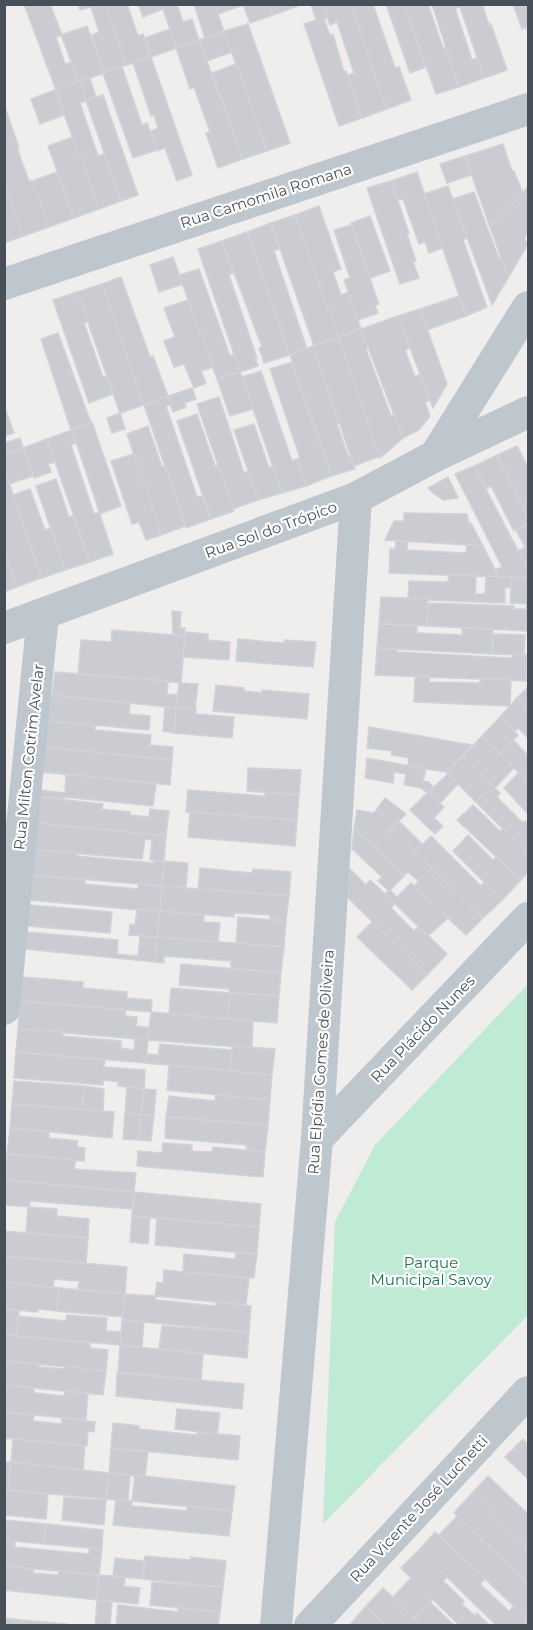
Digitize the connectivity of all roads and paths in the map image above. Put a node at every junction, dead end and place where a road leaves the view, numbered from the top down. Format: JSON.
{"nodes":[{"id":1,"x":528,"y":109,"type":"edge"},
{"id":2,"x":4,"y":284,"type":"edge"},
{"id":3,"x":528,"y":307,"type":"edge"},
{"id":4,"x":528,"y":412,"type":"edge"},
{"id":5,"x":435,"y":456,"type":"junction"},
{"id":6,"x":356,"y":498,"type":"junction"},
{"id":7,"x":43,"y":614,"type":"junction"},
{"id":8,"x":4,"y":628,"type":"edge"},
{"id":9,"x":528,"y":918,"type":"edge"},
{"id":10,"x":4,"y":1009,"type":"edge"},
{"id":11,"x":317,"y":1139,"type":"junction"},
{"id":12,"x":528,"y":1392,"type":"edge"},
{"id":13,"x":276,"y":1626,"type":"edge"},
{"id":14,"x":310,"y":1626,"type":"edge"}],
"edges":[{"from":1,"to":2,"type":"street","name":"Rua Camomila Romana"},
{"from":3,"to":5,"type":"street"},
{"from":4,"to":5,"type":"street","name":"Rua Sol do Trópico"},
{"from":5,"to":6,"type":"street","name":"Rua Sol do Trópico"},
{"from":6,"to":7,"type":"street","name":"Rua Sol do Trópico"},
{"from":6,"to":11,"type":"street","name":"Rua Elpídia Gomes de Oliveira"},
{"from":7,"to":8,"type":"street","name":"Rua Sol do Trópico"},
{"from":7,"to":10,"type":"street","name":"Rua Milton Cotrim Avelar"},
{"from":9,"to":11,"type":"street","name":"Rua Plácido Nunes"},
{"from":11,"to":13,"type":"street","name":"Rua Elpídia Gomes de Oliveira"},
{"from":12,"to":14,"type":"street","name":"Rua Vicente José Luchetti"}]}
